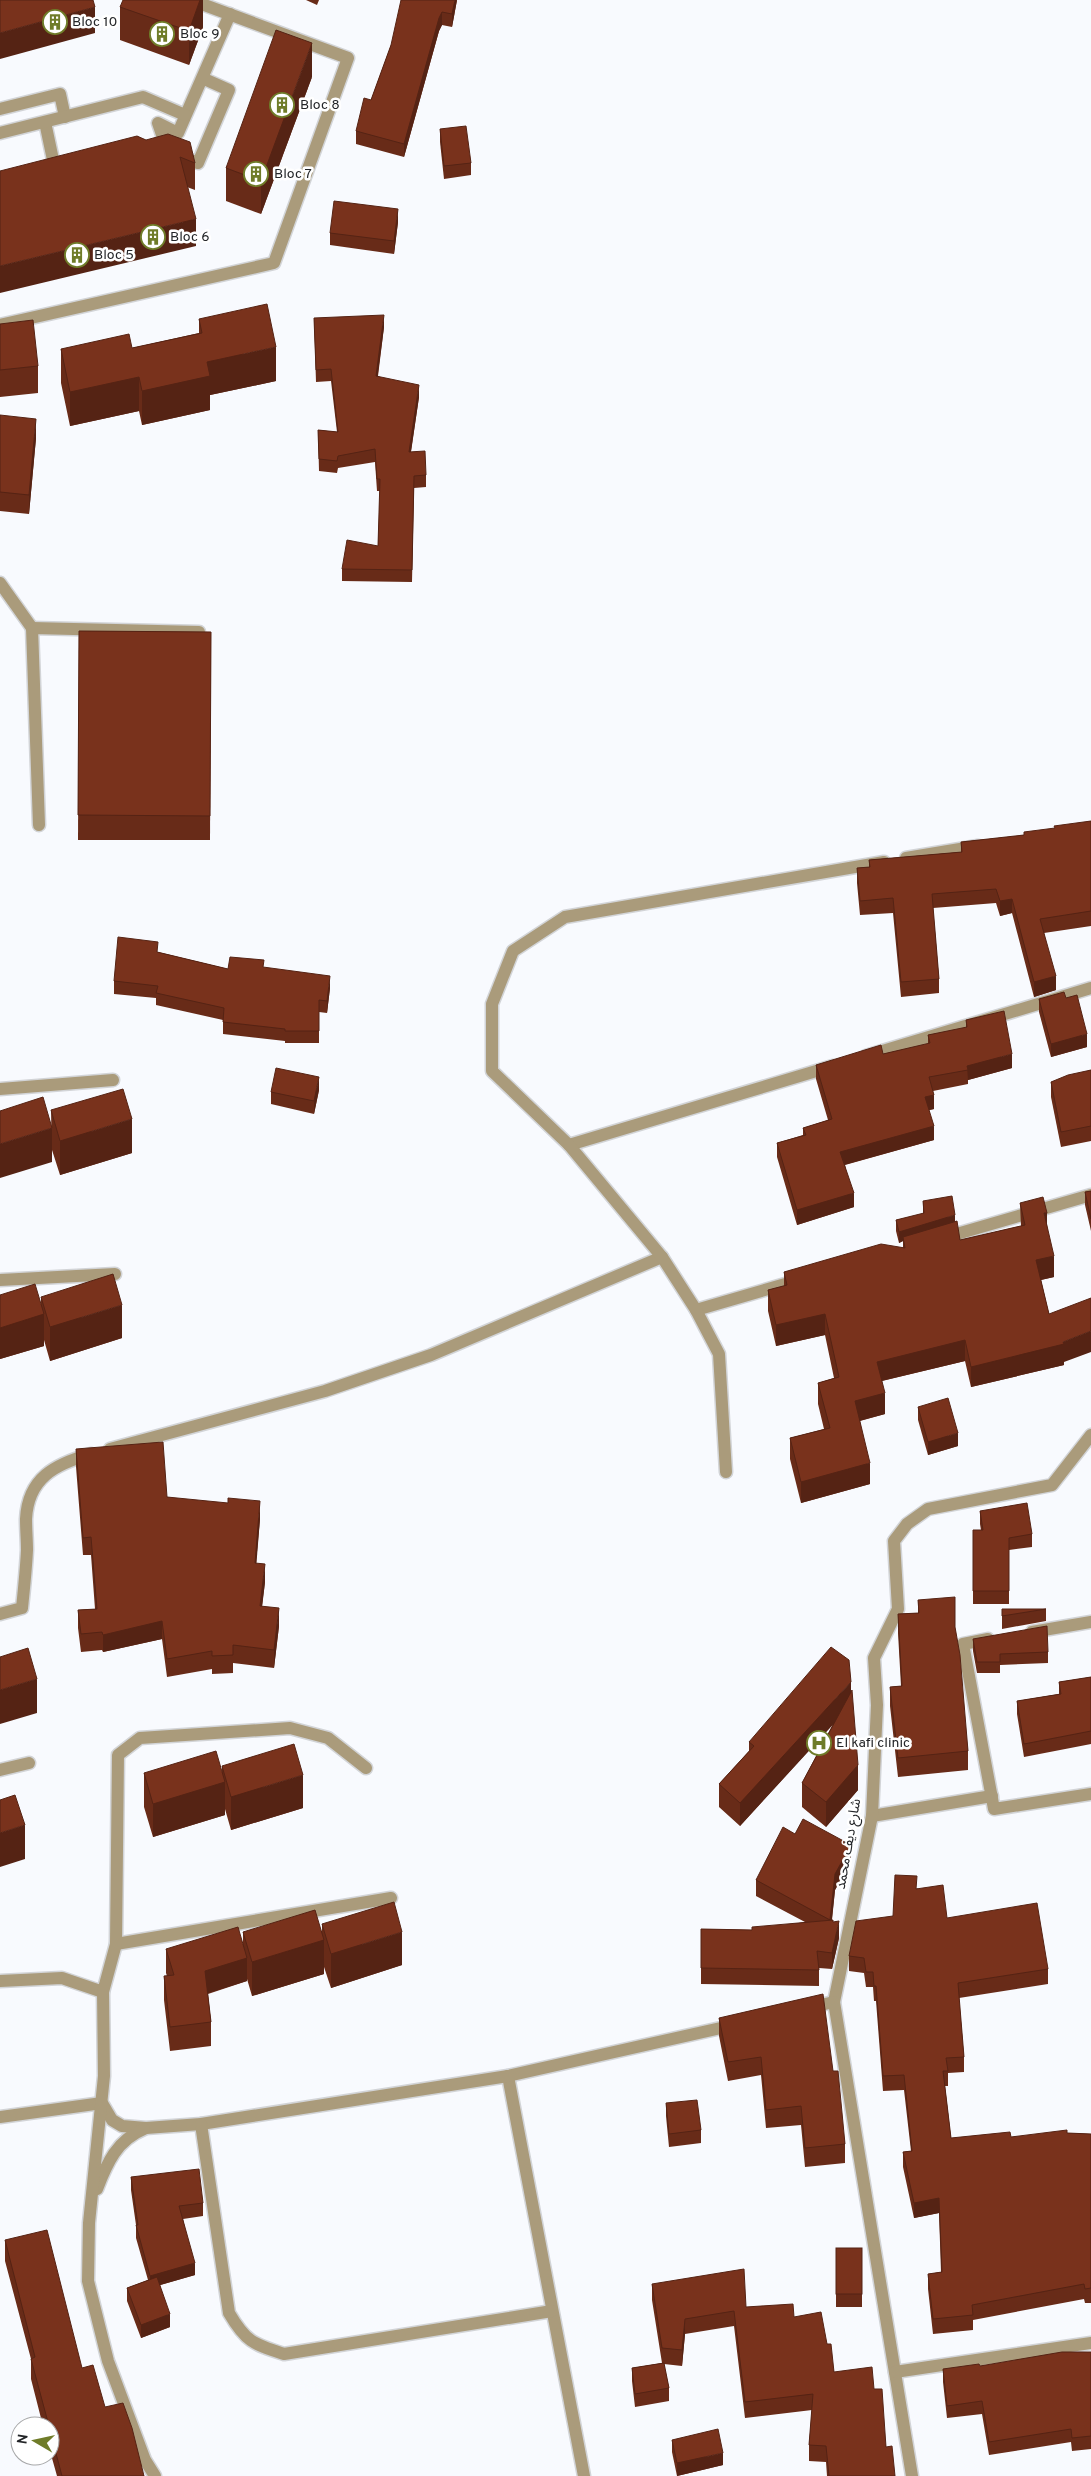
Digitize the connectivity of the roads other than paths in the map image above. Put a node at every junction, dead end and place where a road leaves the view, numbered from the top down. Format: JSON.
{"nodes":[{"id":1,"x":191,"y":0,"type":"edge"},
{"id":2,"x":230,"y":14,"type":"junction"},
{"id":3,"x":202,"y":78,"type":"junction"},
{"id":4,"x":0,"y":109,"type":"edge"},
{"id":5,"x":185,"y":115,"type":"junction"},
{"id":6,"x":66,"y":117,"type":"junction"},
{"id":7,"x":45,"y":122,"type":"junction"},
{"id":8,"x":0,"y":132,"type":"edge"},
{"id":9,"x":168,"y":152,"type":"junction"},
{"id":10,"x":152,"y":156,"type":"edge"},
{"id":11,"x":47,"y":178,"type":"edge"},
{"id":12,"x":0,"y":325,"type":"edge"},
{"id":13,"x":0,"y":583,"type":"edge"},
{"id":14,"x":32,"y":628,"type":"junction"},
{"id":15,"x":199,"y":632,"type":"edge"},
{"id":16,"x":39,"y":825,"type":"dead end"},
{"id":17,"x":994,"y":843,"type":"edge"},
{"id":18,"x":1091,"y":988,"type":"edge"},
{"id":19,"x":113,"y":1080,"type":"dead end"},
{"id":20,"x":0,"y":1089,"type":"edge"},
{"id":21,"x":570,"y":1145,"type":"junction"},
{"id":22,"x":1091,"y":1196,"type":"edge"},
{"id":23,"x":931,"y":1242,"type":"edge"},
{"id":24,"x":662,"y":1257,"type":"junction"},
{"id":25,"x":115,"y":1274,"type":"edge"},
{"id":26,"x":809,"y":1277,"type":"edge"},
{"id":27,"x":0,"y":1280,"type":"edge"},
{"id":28,"x":696,"y":1310,"type":"junction"},
{"id":29,"x":1091,"y":1435,"type":"edge"},
{"id":30,"x":726,"y":1472,"type":"dead end"},
{"id":31,"x":0,"y":1614,"type":"edge"},
{"id":32,"x":1091,"y":1622,"type":"edge"},
{"id":33,"x":1018,"y":1634,"type":"edge"},
{"id":34,"x":1000,"y":1637,"type":"edge"},
{"id":35,"x":29,"y":1763,"type":"dead end"},
{"id":36,"x":366,"y":1768,"type":"dead end"},
{"id":37,"x":0,"y":1770,"type":"edge"},
{"id":38,"x":1091,"y":1794,"type":"edge"},
{"id":39,"x":992,"y":1796,"type":"junction"},
{"id":40,"x":872,"y":1816,"type":"junction"},
{"id":41,"x":391,"y":1898,"type":"dead end"},
{"id":42,"x":116,"y":1944,"type":"junction"},
{"id":43,"x":0,"y":1981,"type":"edge"},
{"id":44,"x":104,"y":1992,"type":"junction"},
{"id":45,"x":834,"y":2002,"type":"junction"},
{"id":46,"x":795,"y":2011,"type":"edge"},
{"id":47,"x":747,"y":2022,"type":"edge"},
{"id":48,"x":508,"y":2076,"type":"junction"},
{"id":49,"x":102,"y":2103,"type":"junction"},
{"id":50,"x":0,"y":2117,"type":"edge"},
{"id":51,"x":201,"y":2124,"type":"junction"},
{"id":52,"x":146,"y":2128,"type":"junction"},
{"id":53,"x":92,"y":2203,"type":"junction"},
{"id":54,"x":552,"y":2311,"type":"junction"},
{"id":55,"x":1091,"y":2343,"type":"edge"},
{"id":56,"x":895,"y":2372,"type":"junction"},
{"id":57,"x":155,"y":2476,"type":"edge"},
{"id":58,"x":584,"y":2476,"type":"edge"},
{"id":59,"x":912,"y":2476,"type":"edge"}],
"edges":[{"from":1,"to":2,"type":"street"},
{"from":2,"to":3,"type":"street"},
{"from":2,"to":12,"type":"street"},
{"from":3,"to":5,"type":"street"},
{"from":3,"to":9,"type":"street"},
{"from":4,"to":6,"type":"street"},
{"from":5,"to":6,"type":"street"},
{"from":5,"to":9,"type":"street"},
{"from":6,"to":7,"type":"street"},
{"from":7,"to":8,"type":"street"},
{"from":7,"to":11,"type":"street"},
{"from":9,"to":10,"type":"street"},
{"from":13,"to":14,"type":"street"},
{"from":14,"to":15,"type":"street"},
{"from":14,"to":16,"type":"street"},
{"from":17,"to":21,"type":"street"},
{"from":18,"to":21,"type":"street"},
{"from":19,"to":20,"type":"street"},
{"from":21,"to":24,"type":"street"},
{"from":22,"to":23,"type":"street"},
{"from":24,"to":28,"type":"street"},
{"from":24,"to":31,"type":"street"},
{"from":25,"to":27,"type":"street"},
{"from":26,"to":28,"type":"street"},
{"from":28,"to":30,"type":"street"},
{"from":29,"to":40,"type":"street","name":"شارع ديف محمد"},
{"from":32,"to":33,"type":"street"},
{"from":34,"to":39,"type":"street"},
{"from":35,"to":37,"type":"street"},
{"from":36,"to":42,"type":"street"},
{"from":38,"to":39,"type":"street"},
{"from":39,"to":40,"type":"street"},
{"from":40,"to":45,"type":"street","name":"شارع ديف محمد"},
{"from":41,"to":42,"type":"street"},
{"from":42,"to":44,"type":"street"},
{"from":43,"to":44,"type":"street"},
{"from":44,"to":49,"type":"street"},
{"from":45,"to":46,"type":"street"},
{"from":45,"to":56,"type":"street"},
{"from":47,"to":48,"type":"street"},
{"from":48,"to":51,"type":"street"},
{"from":48,"to":54,"type":"street"},
{"from":49,"to":50,"type":"street"},
{"from":49,"to":52,"type":"street"},
{"from":49,"to":53,"type":"street"},
{"from":51,"to":52,"type":"street"},
{"from":51,"to":54,"type":"street"},
{"from":52,"to":53,"type":"street"},
{"from":53,"to":57,"type":"street"},
{"from":54,"to":58,"type":"street"},
{"from":55,"to":56,"type":"street"},
{"from":56,"to":59,"type":"street"}]}
